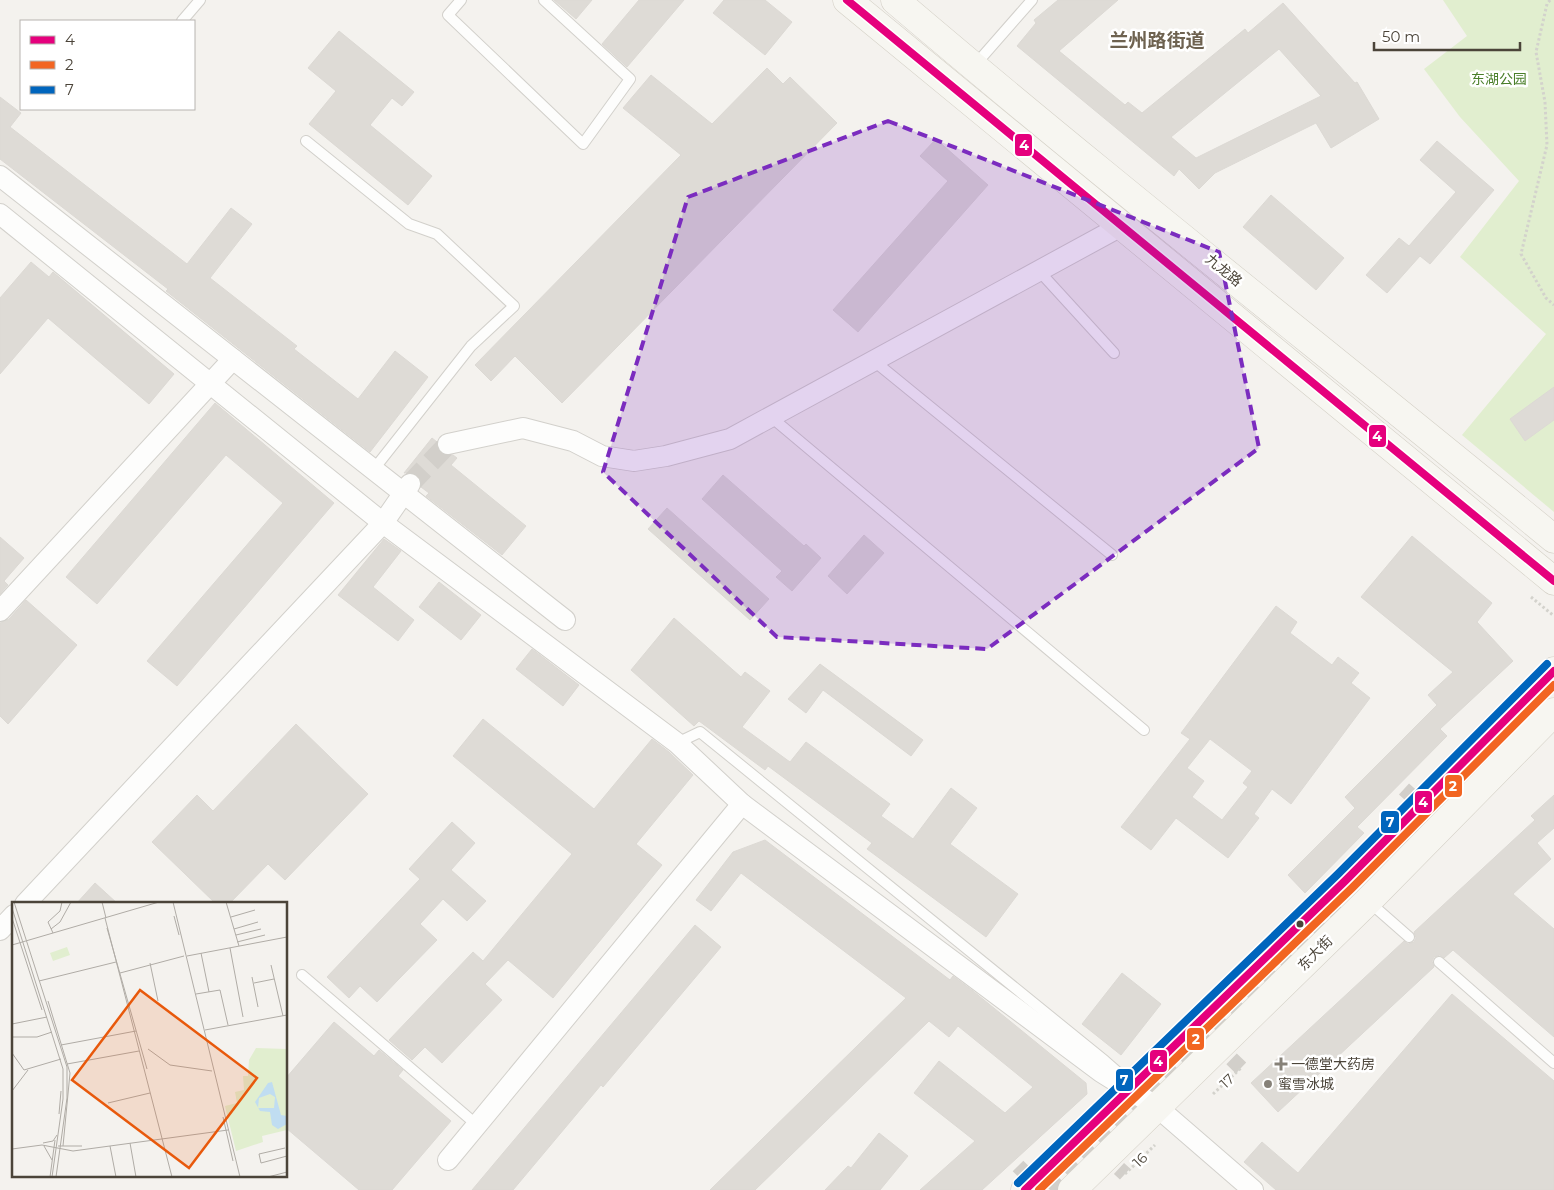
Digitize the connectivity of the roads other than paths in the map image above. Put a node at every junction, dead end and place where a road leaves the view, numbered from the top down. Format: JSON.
{"nodes":[{"id":1,"x":200,"y":0,"type":"edge"},
{"id":2,"x":461,"y":0,"type":"edge"},
{"id":3,"x":544,"y":0,"type":"edge"},
{"id":4,"x":848,"y":0,"type":"edge"},
{"id":5,"x":895,"y":0,"type":"edge"},
{"id":6,"x":1032,"y":0,"type":"edge"},
{"id":7,"x":183,"y":20,"type":"edge"},
{"id":8,"x":973,"y":67,"type":"junction"},
{"id":9,"x":306,"y":141,"type":"dead end"},
{"id":10,"x":0,"y":176,"type":"edge"},
{"id":11,"x":0,"y":214,"type":"edge"},
{"id":12,"x":1123,"y":225,"type":"junction"},
{"id":13,"x":1040,"y":272,"type":"junction"},
{"id":14,"x":1114,"y":353,"type":"dead end"},
{"id":15,"x":233,"y":359,"type":"junction"},
{"id":16,"x":874,"y":361,"type":"junction"},
{"id":17,"x":210,"y":384,"type":"junction"},
{"id":18,"x":771,"y":417,"type":"junction"},
{"id":19,"x":448,"y":444,"type":"tunnel mouth"},
{"id":20,"x":374,"y":469,"type":"junction"},
{"id":21,"x":407,"y":489,"type":"junction"},
{"id":22,"x":383,"y":523,"type":"junction"},
{"id":23,"x":1554,"y":539,"type":"edge"},
{"id":24,"x":1112,"y":555,"type":"dead end"},
{"id":25,"x":1554,"y":580,"type":"edge"},
{"id":26,"x":0,"y":611,"type":"edge"},
{"id":27,"x":565,"y":620,"type":"dead end"},
{"id":28,"x":1554,"y":672,"type":"edge"},
{"id":29,"x":1554,"y":712,"type":"edge"},
{"id":30,"x":1144,"y":730,"type":"dead end"},
{"id":31,"x":677,"y":743,"type":"junction"},
{"id":32,"x":742,"y":804,"type":"junction"},
{"id":33,"x":1368,"y":901,"type":"junction"},
{"id":34,"x":27,"y":902,"type":"edge"},
{"id":35,"x":12,"y":917,"type":"edge"},
{"id":36,"x":0,"y":930,"type":"edge"},
{"id":37,"x":1409,"y":937,"type":"dead end"},
{"id":38,"x":1439,"y":962,"type":"dead end"},
{"id":39,"x":302,"y":975,"type":"dead end"},
{"id":40,"x":1554,"y":1063,"type":"edge"},
{"id":41,"x":1132,"y":1088,"type":"junction"},
{"id":42,"x":1158,"y":1107,"type":"junction"},
{"id":43,"x":477,"y":1125,"type":"junction"},
{"id":44,"x":448,"y":1160,"type":"dead end"},
{"id":45,"x":1025,"y":1190,"type":"edge"},
{"id":46,"x":1072,"y":1190,"type":"edge"},
{"id":47,"x":1253,"y":1190,"type":"edge"}],
"edges":[{"from":1,"to":7,"type":"lane"},
{"from":2,"to":3,"type":"lane"},
{"from":4,"to":12,"type":"main road"},
{"from":5,"to":8,"type":"main road","name":"九龙路"},
{"from":6,"to":8,"type":"lane"},
{"from":8,"to":23,"type":"main road","name":"九龙路"},
{"from":9,"to":20,"type":"lane"},
{"from":10,"to":15,"type":"street"},
{"from":11,"to":17,"type":"street"},
{"from":12,"to":13,"type":"street"},
{"from":12,"to":25,"type":"main road"},
{"from":13,"to":14,"type":"lane"},
{"from":13,"to":16,"type":"street"},
{"from":15,"to":17,"type":"street"},
{"from":15,"to":20,"type":"street"},
{"from":16,"to":18,"type":"street"},
{"from":16,"to":24,"type":"lane"},
{"from":17,"to":22,"type":"street"},
{"from":17,"to":26,"type":"street"},
{"from":18,"to":19,"type":"street"},
{"from":18,"to":30,"type":"lane"},
{"from":20,"to":21,"type":"street"},
{"from":21,"to":22,"type":"street"},
{"from":21,"to":27,"type":"street"},
{"from":22,"to":31,"type":"street"},
{"from":22,"to":34,"type":"street"},
{"from":28,"to":41,"type":"main road"},
{"from":29,"to":33,"type":"main road","name":"东大街"},
{"from":31,"to":32,"type":"street"},
{"from":31,"to":41,"type":"lane"},
{"from":32,"to":41,"type":"street"},
{"from":32,"to":43,"type":"street"},
{"from":33,"to":37,"type":"lane"},
{"from":33,"to":42,"type":"main road","name":"东大街"},
{"from":35,"to":36,"type":"street"},
{"from":38,"to":40,"type":"lane"},
{"from":39,"to":43,"type":"lane"},
{"from":41,"to":42,"type":"street"},
{"from":41,"to":45,"type":"main road"},
{"from":42,"to":46,"type":"main road","name":"东大街"},
{"from":42,"to":47,"type":"street"},
{"from":43,"to":44,"type":"street"}]}
